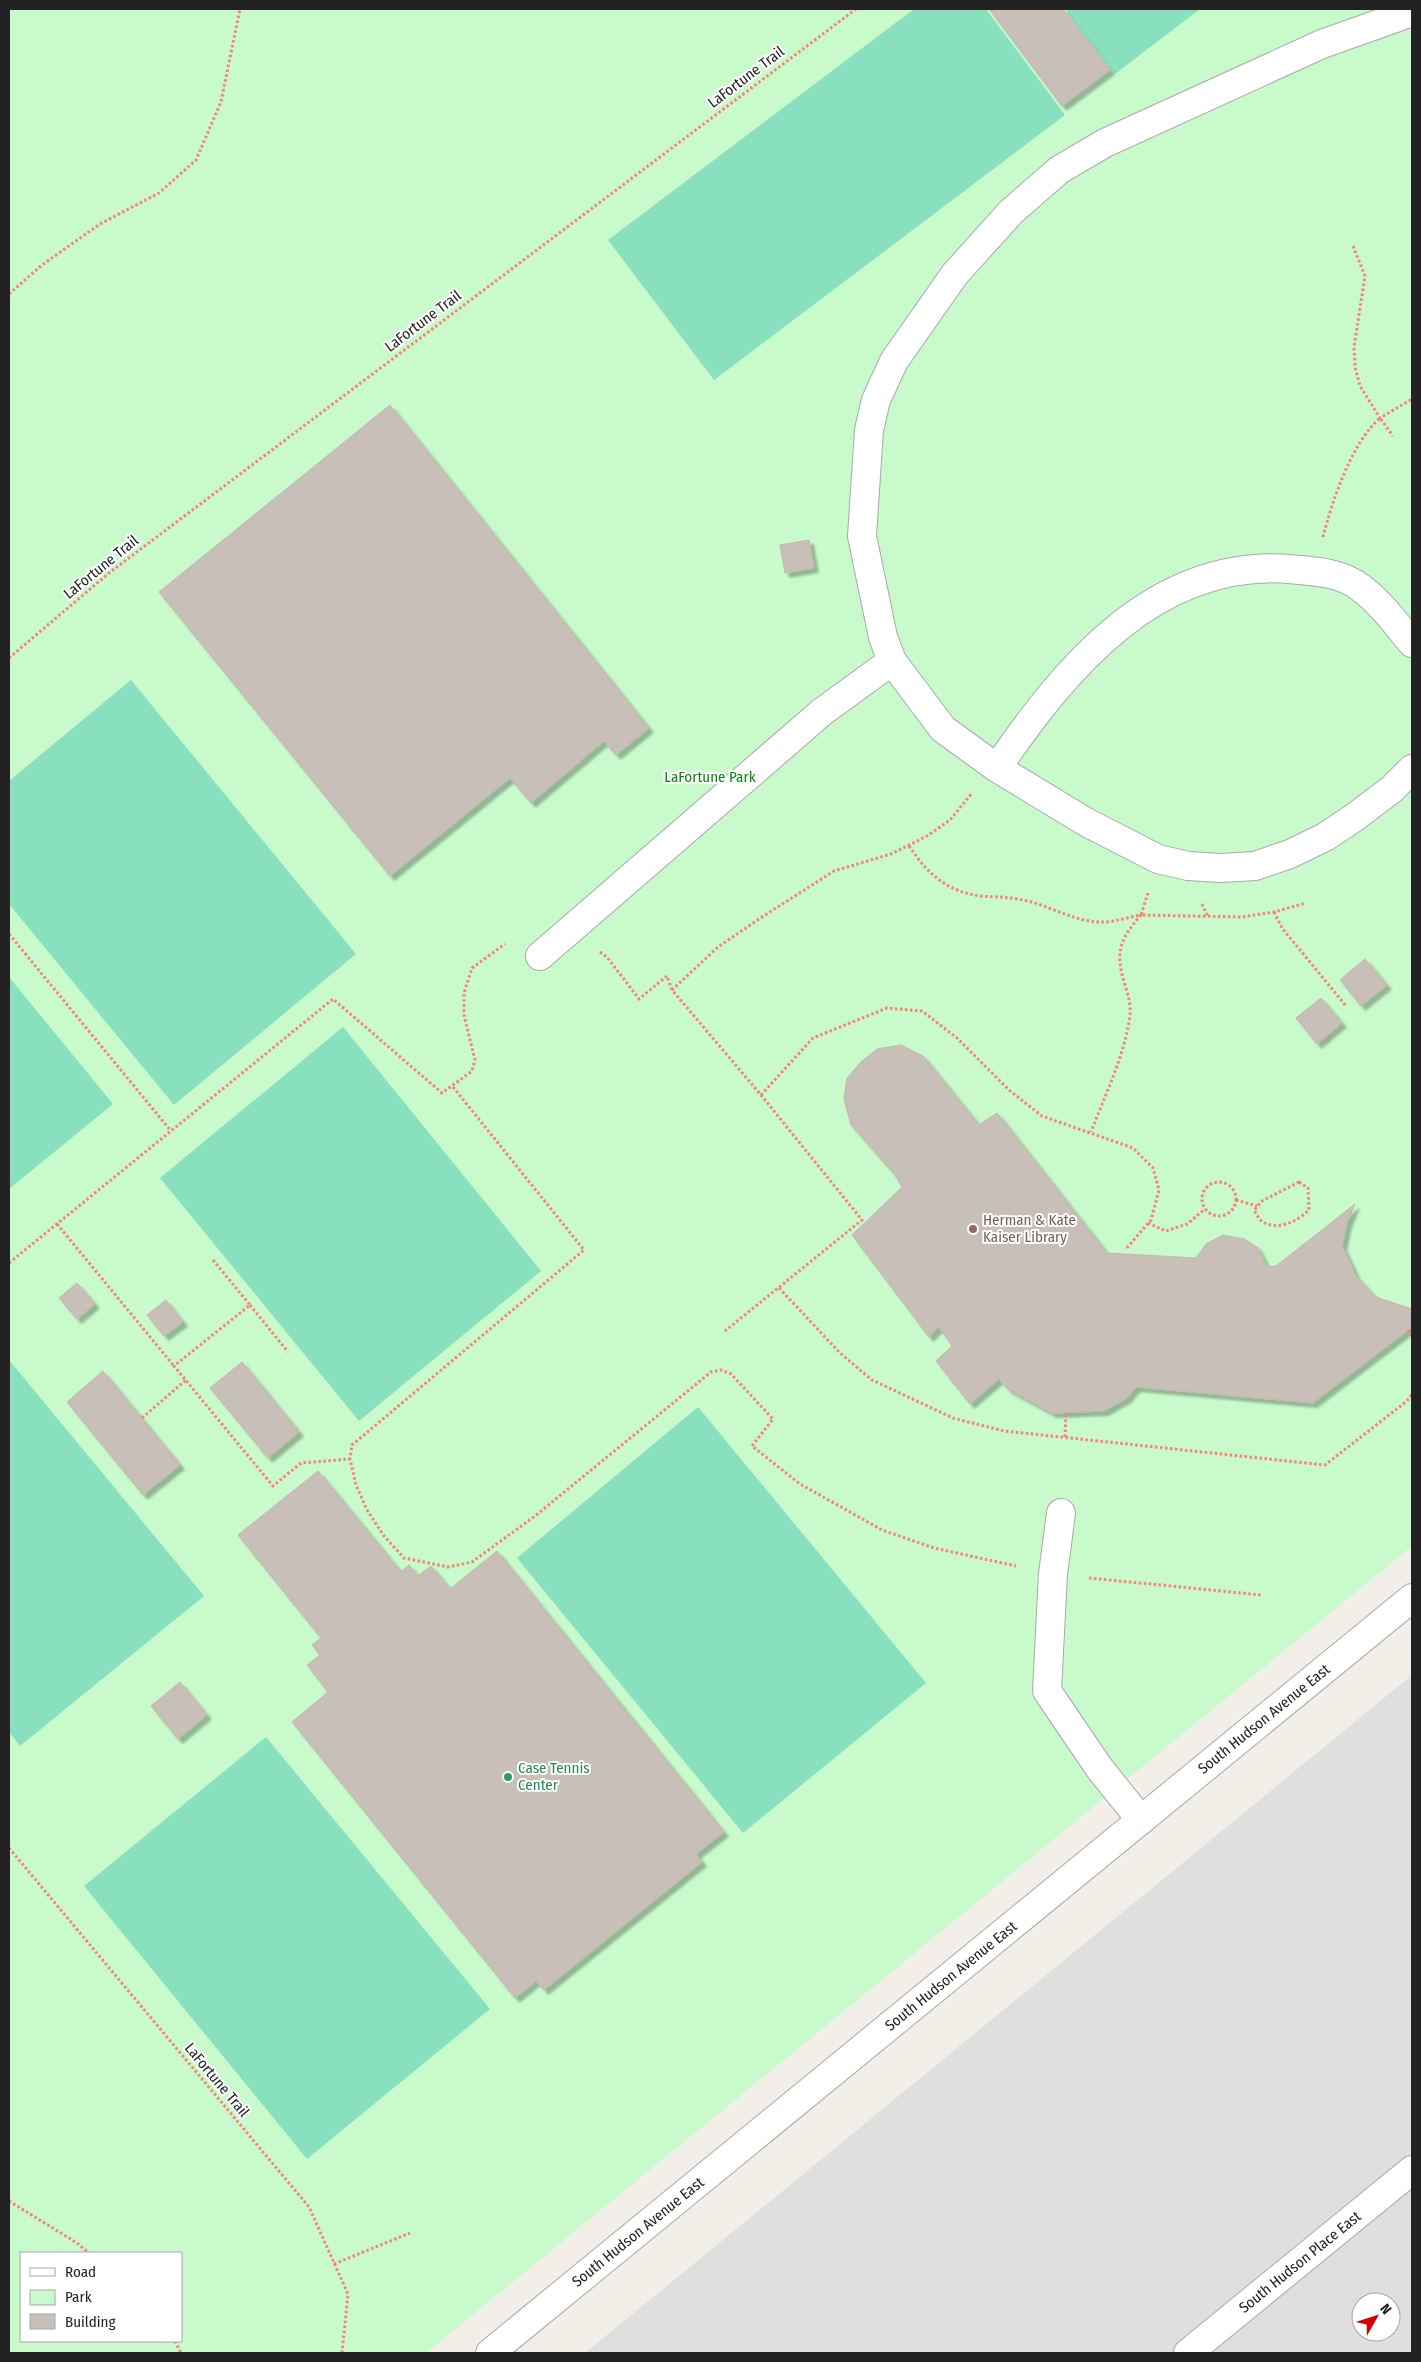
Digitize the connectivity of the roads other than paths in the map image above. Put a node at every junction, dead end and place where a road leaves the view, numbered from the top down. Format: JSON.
{"nodes":[{"id":1,"x":1412,"y":12,"type":"edge"},
{"id":2,"x":1412,"y":643,"type":"edge"},
{"id":3,"x":892,"y":660,"type":"junction"},
{"id":4,"x":997,"y":768,"type":"junction"},
{"id":5,"x":1412,"y":769,"type":"edge"},
{"id":6,"x":540,"y":956,"type":"dead end"},
{"id":7,"x":1061,"y":1513,"type":"dead end"},
{"id":8,"x":1412,"y":1598,"type":"edge"},
{"id":9,"x":1141,"y":1820,"type":"junction"},
{"id":10,"x":1412,"y":2170,"type":"edge"},
{"id":11,"x":490,"y":2353,"type":"edge"},
{"id":12,"x":1188,"y":2353,"type":"edge"}],
"edges":[{"from":1,"to":3,"type":"street"},
{"from":2,"to":4,"type":"street"},
{"from":3,"to":4,"type":"street"},
{"from":3,"to":6,"type":"street"},
{"from":4,"to":5,"type":"street"},
{"from":7,"to":9,"type":"street"},
{"from":8,"to":9,"type":"street","name":"South Hudson Avenue East"},
{"from":9,"to":11,"type":"street","name":"South Hudson Avenue East"},
{"from":10,"to":12,"type":"street","name":"South Hudson Place East"}]}
